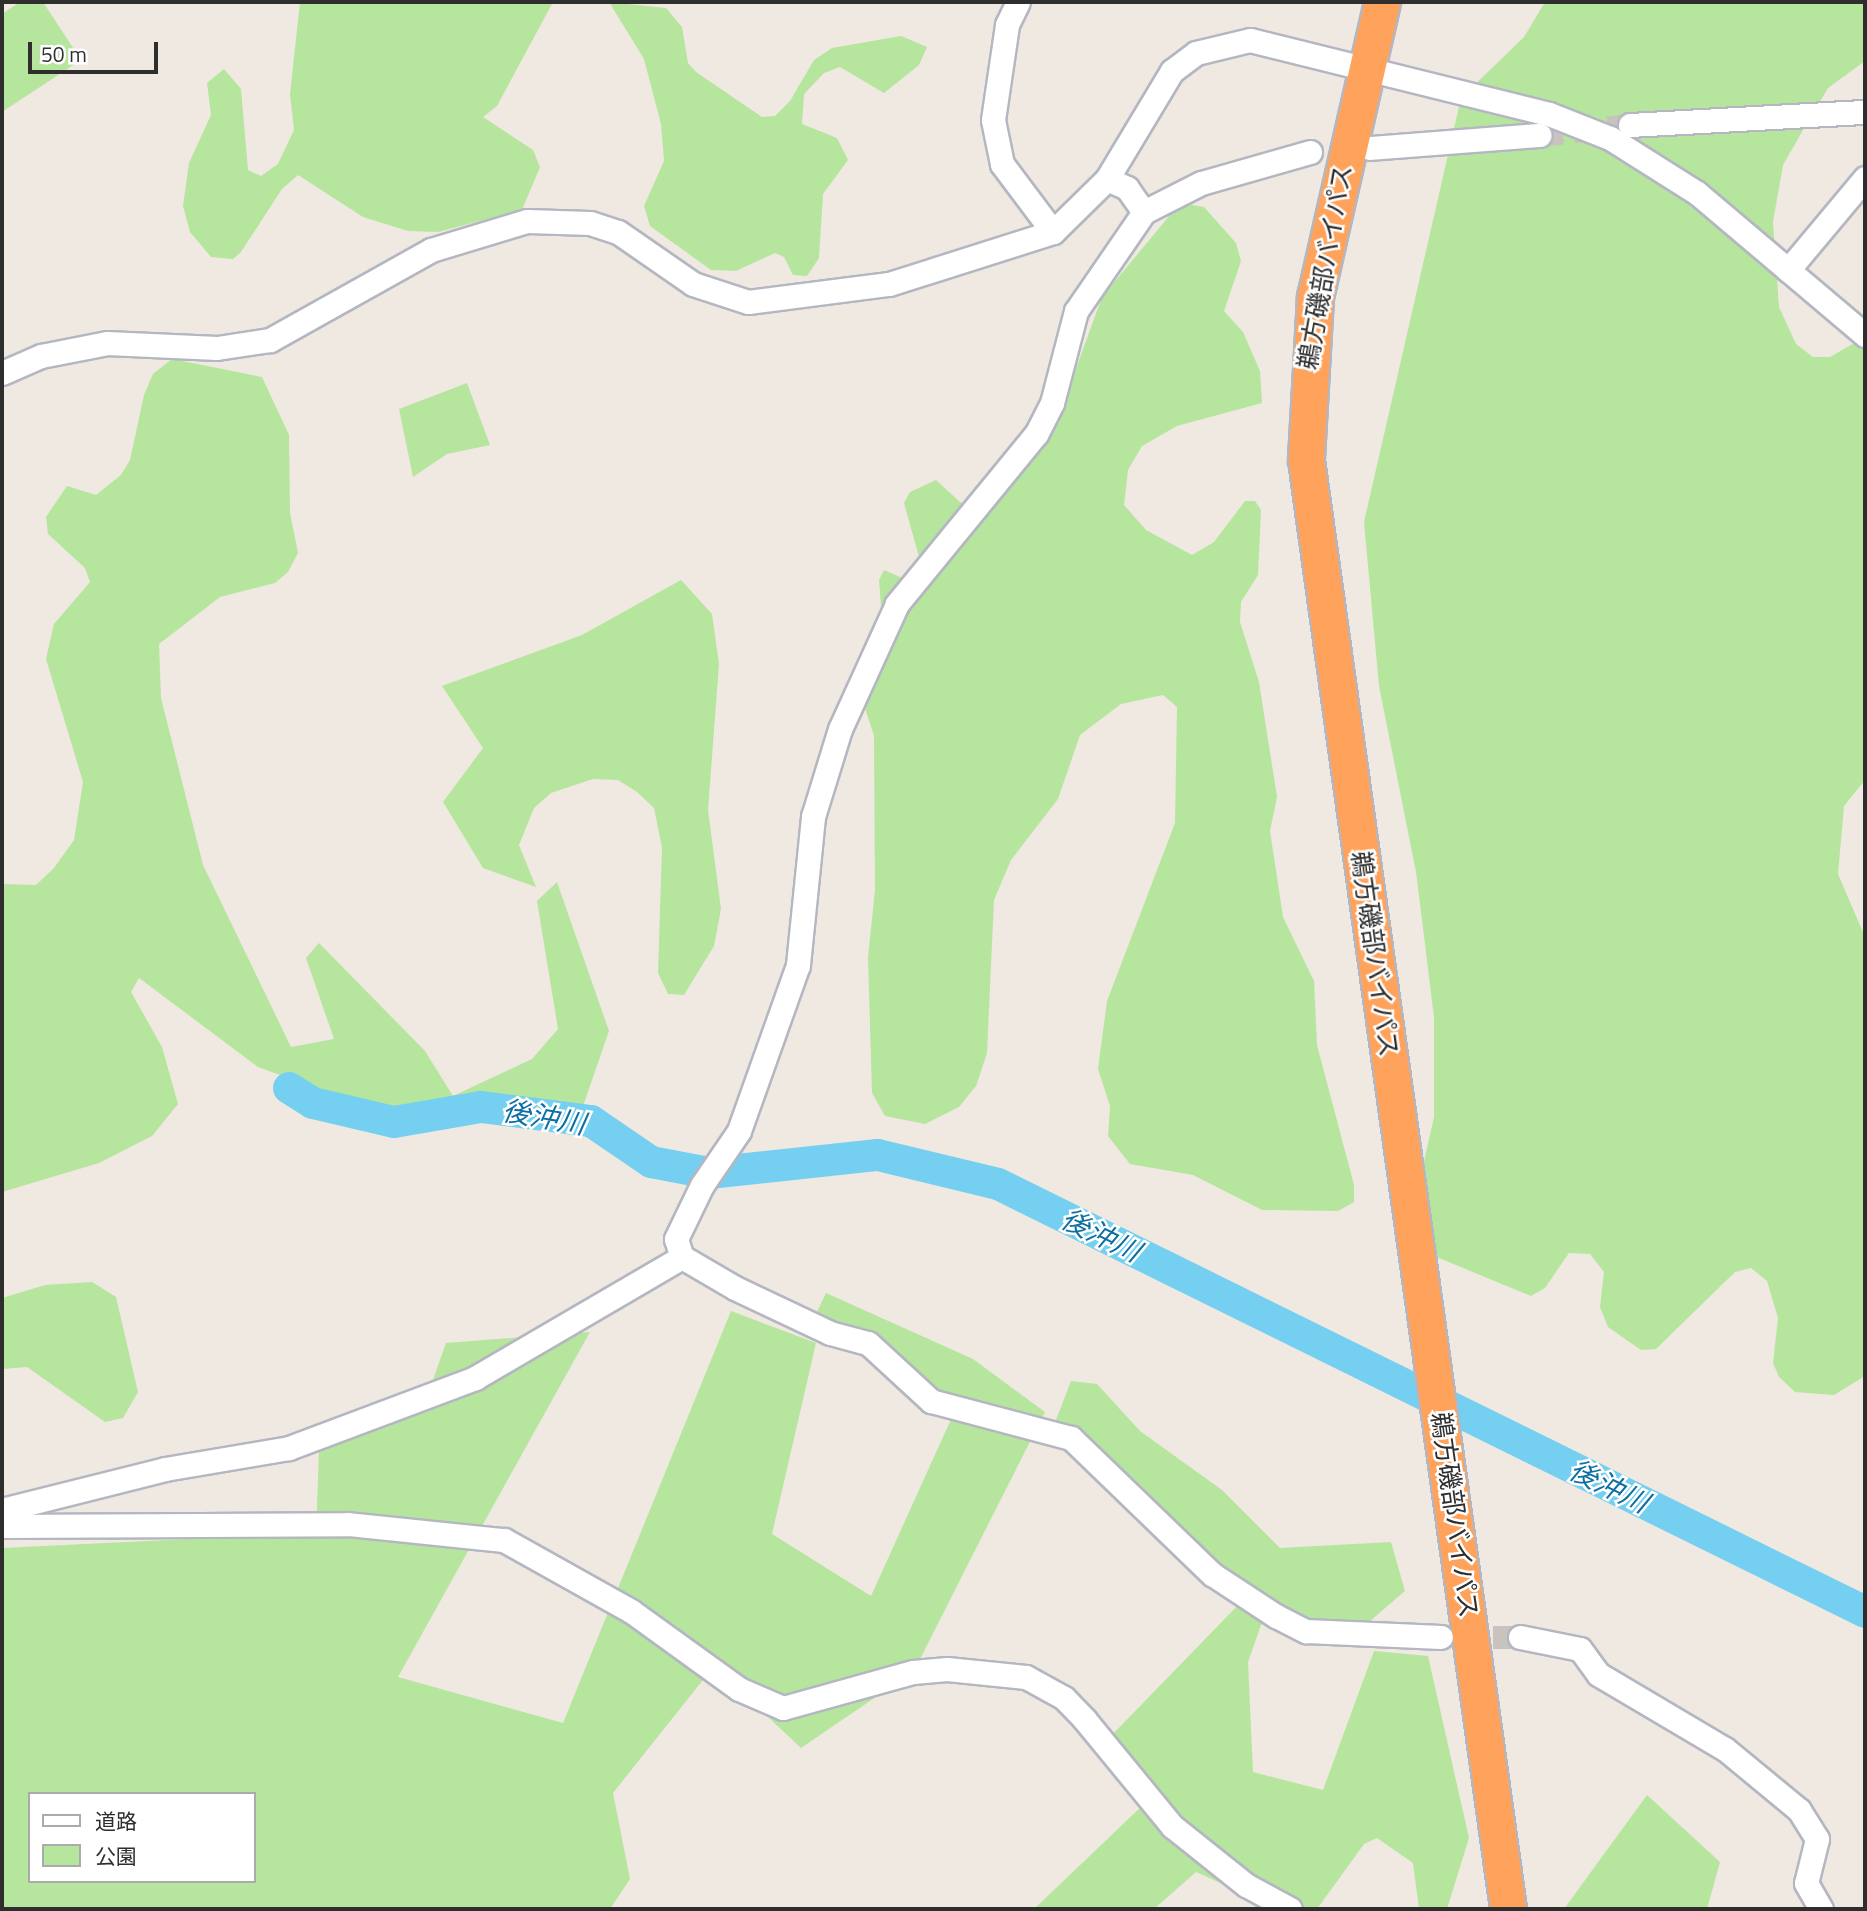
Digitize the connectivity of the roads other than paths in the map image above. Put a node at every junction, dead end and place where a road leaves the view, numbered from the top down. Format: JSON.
{"nodes":[{"id":1,"x":1018,"y":2,"type":"edge"},
{"id":2,"x":1382,"y":2,"type":"edge"},
{"id":3,"x":1367,"y":68,"type":"junction"},
{"id":4,"x":1865,"y":112,"type":"edge"},
{"id":5,"x":1629,"y":125,"type":"tunnel mouth"},
{"id":6,"x":1540,"y":135,"type":"tunnel mouth"},
{"id":7,"x":1370,"y":148,"type":"dead end"},
{"id":8,"x":1310,"y":152,"type":"dead end"},
{"id":9,"x":1865,"y":178,"type":"edge"},
{"id":10,"x":1107,"y":180,"type":"junction"},
{"id":11,"x":1144,"y":212,"type":"junction"},
{"id":12,"x":1053,"y":232,"type":"junction"},
{"id":13,"x":1788,"y":270,"type":"junction"},
{"id":14,"x":1865,"y":335,"type":"edge"},
{"id":15,"x":2,"y":373,"type":"edge"},
{"id":16,"x":682,"y":1256,"type":"junction"},
{"id":17,"x":2,"y":1510,"type":"edge"},
{"id":18,"x":2,"y":1526,"type":"edge"},
{"id":19,"x":1441,"y":1637,"type":"tunnel mouth"},
{"id":20,"x":1520,"y":1637,"type":"tunnel mouth"},
{"id":21,"x":1290,"y":1909,"type":"edge"},
{"id":22,"x":1508,"y":1909,"type":"edge"},
{"id":23,"x":1821,"y":1909,"type":"edge"}],
"edges":[{"from":1,"to":12,"type":"street"},
{"from":2,"to":3,"type":"highway","name":"鵜方磯部バイパス"},
{"from":3,"to":10,"type":"street"},
{"from":3,"to":13,"type":"street"},
{"from":3,"to":22,"type":"highway","name":"鵜方磯部バイパス"},
{"from":4,"to":5,"type":"street"},
{"from":6,"to":7,"type":"street"},
{"from":8,"to":11,"type":"street"},
{"from":9,"to":13,"type":"street"},
{"from":10,"to":11,"type":"street"},
{"from":10,"to":12,"type":"street"},
{"from":11,"to":16,"type":"street"},
{"from":12,"to":15,"type":"street"},
{"from":13,"to":14,"type":"street"},
{"from":16,"to":17,"type":"street"},
{"from":16,"to":19,"type":"street"},
{"from":18,"to":21,"type":"street"},
{"from":20,"to":23,"type":"street"}]}
